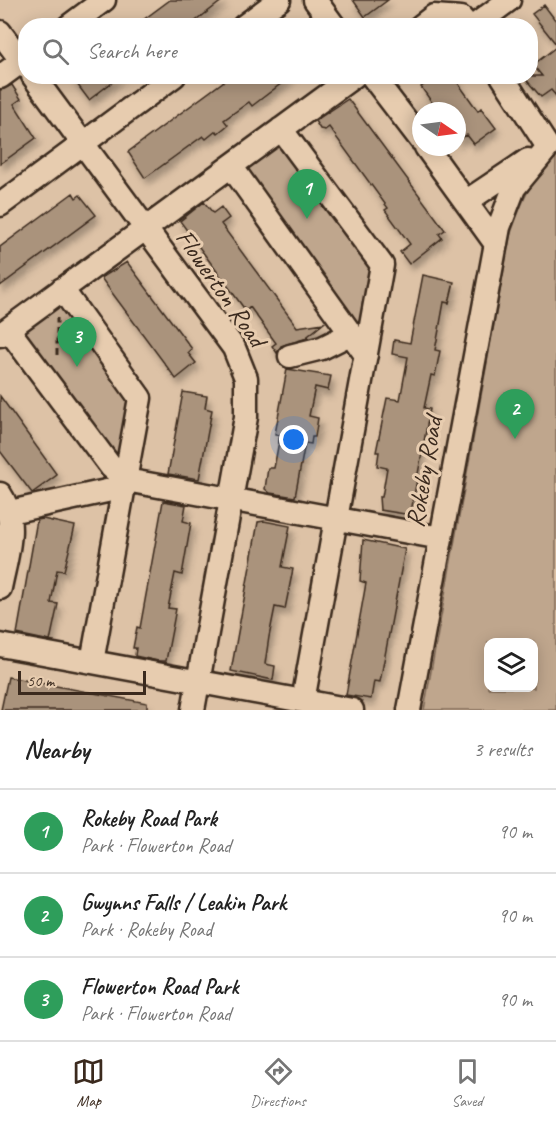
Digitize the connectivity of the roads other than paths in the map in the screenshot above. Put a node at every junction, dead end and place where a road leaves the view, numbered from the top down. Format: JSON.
{"nodes":[{"id":1,"x":104,"y":0,"type":"edge"},
{"id":2,"x":279,"y":0,"type":"edge"},
{"id":3,"x":315,"y":0,"type":"edge"},
{"id":4,"x":509,"y":0,"type":"edge"},
{"id":5,"x":80,"y":18,"type":"edge"},
{"id":6,"x":255,"y":18,"type":"edge"},
{"id":7,"x":328,"y":18,"type":"edge"},
{"id":8,"x":431,"y":18,"type":"edge"},
{"id":9,"x":461,"y":18,"type":"edge"},
{"id":10,"x":485,"y":18,"type":"edge"},
{"id":11,"x":0,"y":32,"type":"edge"},
{"id":12,"x":18,"y":56,"type":"edge"},
{"id":13,"x":18,"y":69,"type":"edge"},
{"id":14,"x":0,"y":76,"type":"edge"},
{"id":15,"x":39,"y":84,"type":"edge"},
{"id":16,"x":163,"y":84,"type":"edge"},
{"id":17,"x":343,"y":84,"type":"edge"},
{"id":18,"x":378,"y":84,"type":"edge"},
{"id":19,"x":508,"y":84,"type":"edge"},
{"id":20,"x":412,"y":128,"type":"edge"},
{"id":21,"x":281,"y":129,"type":"junction"},
{"id":22,"x":83,"y":144,"type":"junction"},
{"id":23,"x":552,"y":144,"type":"edge"},
{"id":24,"x":433,"y":156,"type":"edge"},
{"id":25,"x":231,"y":166,"type":"junction"},
{"id":26,"x":467,"y":201,"type":"junction"},
{"id":27,"x":0,"y":205,"type":"edge"},
{"id":28,"x":144,"y":229,"type":"junction"},
{"id":29,"x":496,"y":244,"type":"junction"},
{"id":30,"x":62,"y":289,"type":"junction"},
{"id":31,"x":4,"y":332,"type":"edge"},
{"id":32,"x":350,"y":334,"type":"junction"},
{"id":33,"x":366,"y":355,"type":"junction"},
{"id":34,"x":290,"y":356,"type":"dead end"},
{"id":35,"x":126,"y":480,"type":"junction"},
{"id":36,"x":231,"y":500,"type":"junction"},
{"id":37,"x":5,"y":503,"type":"edge"},
{"id":38,"x":336,"y":520,"type":"junction"},
{"id":39,"x":441,"y":538,"type":"junction"},
{"id":40,"x":0,"y":588,"type":"edge"},
{"id":41,"x":0,"y":645,"type":"edge"},
{"id":42,"x":92,"y":662,"type":"junction"},
{"id":43,"x":198,"y":682,"type":"junction"},
{"id":44,"x":303,"y":701,"type":"junction"},
{"id":45,"x":192,"y":710,"type":"edge"},
{"id":46,"x":352,"y":710,"type":"edge"},
{"id":47,"x":409,"y":710,"type":"edge"}],
"edges":[{"from":1,"to":5,"type":"street"},
{"from":2,"to":6,"type":"street"},
{"from":3,"to":7,"type":"street"},
{"from":4,"to":10,"type":"street"},
{"from":8,"to":9,"type":"street"},
{"from":11,"to":12,"type":"street","name":"Flowerton Road"},
{"from":13,"to":14,"type":"street"},
{"from":15,"to":22,"type":"street","name":"Flowerton Road"},
{"from":16,"to":22,"type":"street"},
{"from":17,"to":21,"type":"street"},
{"from":18,"to":20,"type":"street"},
{"from":19,"to":23,"type":"street"},
{"from":21,"to":25,"type":"street"},
{"from":21,"to":33,"type":"street"},
{"from":22,"to":27,"type":"street"},
{"from":22,"to":28,"type":"street","name":"Flowerton Road"},
{"from":23,"to":26,"type":"street"},
{"from":23,"to":29,"type":"street","name":"Rokeby Road"},
{"from":24,"to":26,"type":"street"},
{"from":25,"to":28,"type":"street"},
{"from":25,"to":32,"type":"street"},
{"from":26,"to":29,"type":"street"},
{"from":28,"to":30,"type":"street"},
{"from":28,"to":36,"type":"street","name":"Flowerton Road"},
{"from":29,"to":39,"type":"street","name":"Rokeby Road"},
{"from":30,"to":31,"type":"street"},
{"from":30,"to":35,"type":"street"},
{"from":31,"to":35,"type":"street"},
{"from":32,"to":33,"type":"street"},
{"from":32,"to":34,"type":"street"},
{"from":33,"to":38,"type":"street"},
{"from":35,"to":36,"type":"street"},
{"from":35,"to":37,"type":"street"},
{"from":35,"to":42,"type":"street"},
{"from":36,"to":38,"type":"street"},
{"from":36,"to":43,"type":"street","name":"Flowerton Road"},
{"from":37,"to":40,"type":"street"},
{"from":38,"to":39,"type":"street"},
{"from":38,"to":44,"type":"street"},
{"from":39,"to":47,"type":"street","name":"Rokeby Road"},
{"from":41,"to":42,"type":"street"},
{"from":42,"to":43,"type":"street"},
{"from":43,"to":44,"type":"street"},
{"from":43,"to":45,"type":"street","name":"Flowerton Road"},
{"from":44,"to":46,"type":"street"}]}
